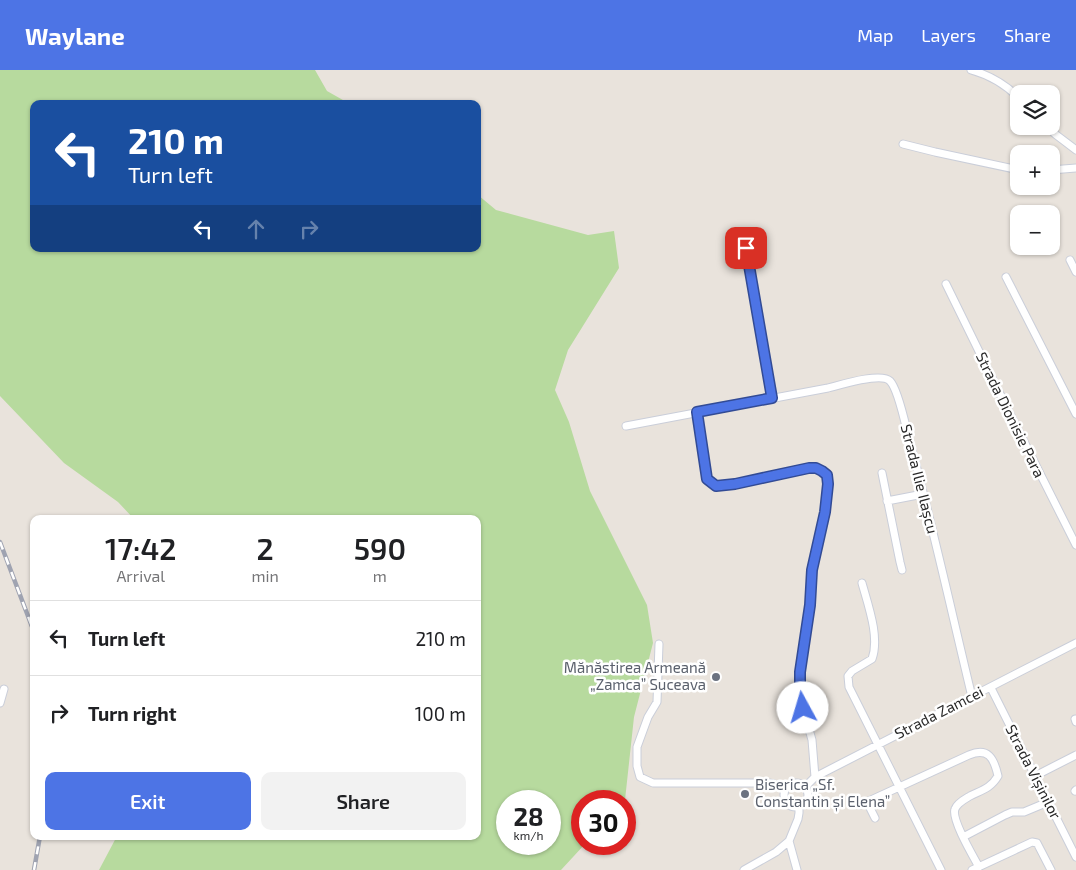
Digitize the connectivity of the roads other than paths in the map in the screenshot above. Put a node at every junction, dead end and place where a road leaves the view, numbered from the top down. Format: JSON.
{"nodes":[{"id":1,"x":971,"y":70,"type":"edge"},
{"id":2,"x":1010,"y":89,"type":"edge"},
{"id":3,"x":1057,"y":135,"type":"edge"},
{"id":4,"x":903,"y":144,"type":"dead end"},
{"id":5,"x":1076,"y":150,"type":"edge"},
{"id":6,"x":1010,"y":168,"type":"edge"},
{"id":7,"x":1076,"y":168,"type":"edge"},
{"id":8,"x":1060,"y":169,"type":"edge"},
{"id":9,"x":746,"y":248,"type":"dead end"},
{"id":10,"x":1070,"y":260,"type":"dead end"},
{"id":11,"x":1076,"y":272,"type":"edge"},
{"id":12,"x":1006,"y":277,"type":"dead end"},
{"id":13,"x":946,"y":284,"type":"dead end"},
{"id":14,"x":772,"y":398,"type":"junction"},
{"id":15,"x":697,"y":412,"type":"junction"},
{"id":16,"x":1076,"y":414,"type":"edge"},
{"id":17,"x":626,"y":426,"type":"dead end"},
{"id":18,"x":882,"y":473,"type":"dead end"},
{"id":19,"x":923,"y":494,"type":"junction"},
{"id":20,"x":888,"y":501,"type":"junction"},
{"id":21,"x":1076,"y":545,"type":"edge"},
{"id":22,"x":902,"y":570,"type":"dead end"},
{"id":23,"x":862,"y":583,"type":"dead end"},
{"id":24,"x":1076,"y":643,"type":"edge"},
{"id":25,"x":659,"y":644,"type":"dead end"},
{"id":26,"x":991,"y":688,"type":"junction"},
{"id":27,"x":4,"y":689,"type":"dead end"},
{"id":28,"x":972,"y":697,"type":"junction"},
{"id":29,"x":0,"y":703,"type":"edge"},
{"id":30,"x":878,"y":744,"type":"junction"},
{"id":31,"x":1076,"y":755,"type":"edge"},
{"id":32,"x":1035,"y":776,"type":"junction"},
{"id":33,"x":815,"y":777,"type":"junction"},
{"id":34,"x":787,"y":786,"type":"junction"},
{"id":35,"x":805,"y":787,"type":"junction"},
{"id":36,"x":899,"y":787,"type":"junction"},
{"id":37,"x":1048,"y":802,"type":"junction"},
{"id":38,"x":799,"y":806,"type":"junction"},
{"id":39,"x":875,"y":818,"type":"dead end"},
{"id":40,"x":963,"y":836,"type":"junction"},
{"id":41,"x":789,"y":841,"type":"junction"},
{"id":42,"x":1076,"y":857,"type":"edge"},
{"id":43,"x":975,"y":868,"type":"edge"},
{"id":44,"x":744,"y":870,"type":"edge"},
{"id":45,"x":797,"y":870,"type":"edge"},
{"id":46,"x":941,"y":870,"type":"edge"},
{"id":47,"x":1051,"y":870,"type":"edge"}],
"edges":[{"from":1,"to":2,"type":"street"},
{"from":3,"to":5,"type":"street"},
{"from":4,"to":6,"type":"street"},
{"from":7,"to":8,"type":"street"},
{"from":9,"to":14,"type":"street"},
{"from":10,"to":11,"type":"street"},
{"from":12,"to":16,"type":"street"},
{"from":13,"to":21,"type":"street","name":"Strada Dionisie Para"},
{"from":14,"to":15,"type":"street","name":"Strada Ilie Ilașcu"},
{"from":14,"to":19,"type":"street","name":"Strada Ilie Ilașcu"},
{"from":15,"to":17,"type":"street","name":"Strada Ilie Ilașcu"},
{"from":15,"to":33,"type":"street"},
{"from":18,"to":20,"type":"street"},
{"from":19,"to":20,"type":"street"},
{"from":19,"to":28,"type":"street","name":"Strada Ilie Ilașcu"},
{"from":20,"to":22,"type":"street"},
{"from":23,"to":30,"type":"street"},
{"from":24,"to":26,"type":"street","name":"Strada Zamcei"},
{"from":25,"to":34,"type":"street"},
{"from":26,"to":28,"type":"street","name":"Strada Zamcei"},
{"from":26,"to":32,"type":"street","name":"Strada Vișinilor"},
{"from":27,"to":29,"type":"street"},
{"from":28,"to":30,"type":"street","name":"Strada Zamcei"},
{"from":30,"to":33,"type":"street","name":"Strada Zamcei"},
{"from":30,"to":36,"type":"street"},
{"from":31,"to":32,"type":"street"},
{"from":32,"to":37,"type":"street","name":"Strada Vișinilor"},
{"from":33,"to":35,"type":"street","name":"Strada Zamcei"},
{"from":34,"to":35,"type":"street"},
{"from":34,"to":38,"type":"street"},
{"from":35,"to":38,"type":"street"},
{"from":36,"to":39,"type":"street"},
{"from":36,"to":40,"type":"street"},
{"from":36,"to":46,"type":"street"},
{"from":37,"to":40,"type":"street"},
{"from":37,"to":42,"type":"street","name":"Strada Vișinilor"},
{"from":38,"to":41,"type":"street"},
{"from":40,"to":43,"type":"street"},
{"from":41,"to":44,"type":"street"},
{"from":41,"to":45,"type":"street"},
{"from":43,"to":47,"type":"street"}]}
